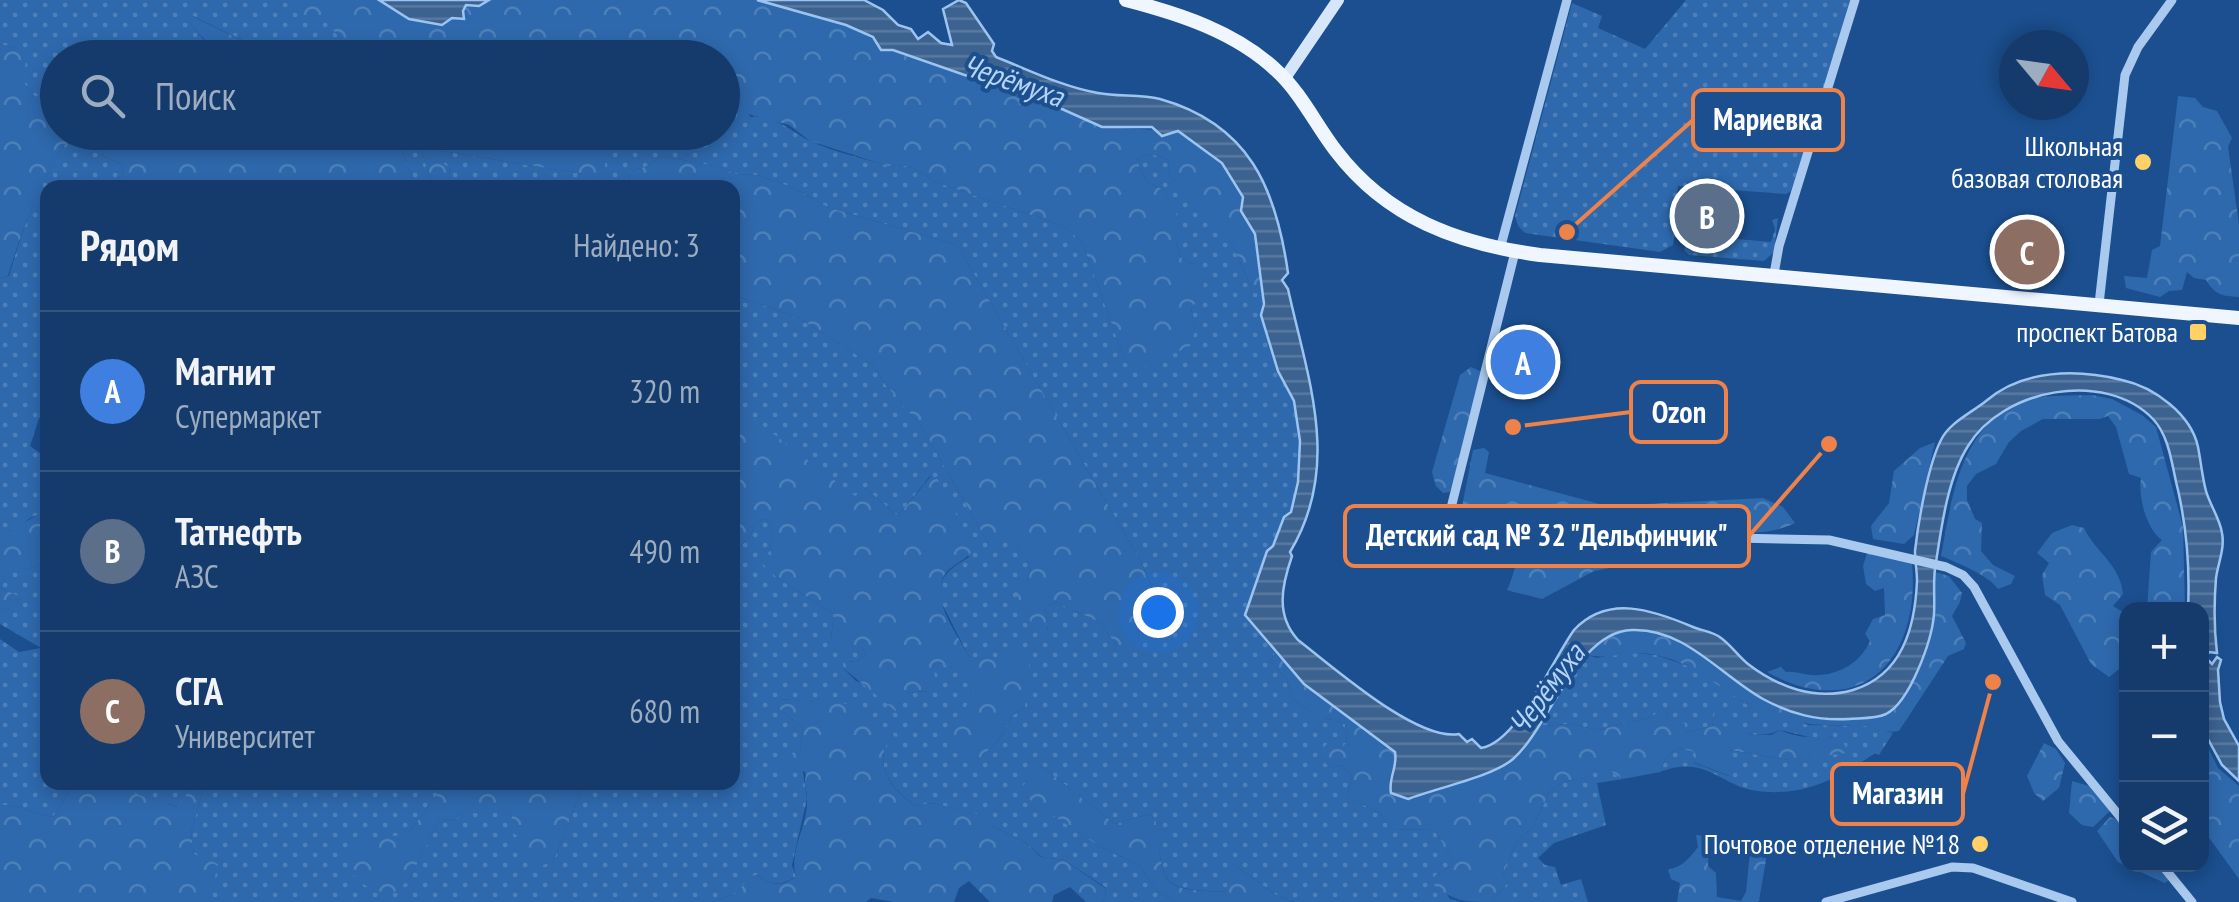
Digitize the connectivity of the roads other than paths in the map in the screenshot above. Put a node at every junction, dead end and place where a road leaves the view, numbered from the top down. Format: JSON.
{"nodes":[{"id":1,"x":1126,"y":0,"type":"edge"},
{"id":2,"x":1338,"y":0,"type":"edge"},
{"id":3,"x":1567,"y":0,"type":"edge"},
{"id":4,"x":1854,"y":0,"type":"edge"},
{"id":5,"x":2172,"y":0,"type":"edge"},
{"id":6,"x":1285,"y":78,"type":"junction"},
{"id":7,"x":1508,"y":250,"type":"junction"},
{"id":8,"x":1774,"y":274,"type":"junction"},
{"id":9,"x":2099,"y":304,"type":"junction"},
{"id":10,"x":2239,"y":318,"type":"edge"},
{"id":11,"x":2119,"y":816,"type":"edge"},
{"id":12,"x":2168,"y":872,"type":"edge"},
{"id":13,"x":1826,"y":902,"type":"edge"},
{"id":14,"x":2072,"y":902,"type":"edge"},
{"id":15,"x":2192,"y":902,"type":"edge"}],
"edges":[{"from":1,"to":6,"type":"main road"},
{"from":2,"to":6,"type":"street"},
{"from":3,"to":7,"type":"street"},
{"from":4,"to":8,"type":"street"},
{"from":5,"to":9,"type":"street"},
{"from":6,"to":7,"type":"main road"},
{"from":7,"to":8,"type":"main road"},
{"from":7,"to":11,"type":"street"},
{"from":8,"to":9,"type":"main road"},
{"from":9,"to":10,"type":"main road"},
{"from":12,"to":15,"type":"street"},
{"from":13,"to":14,"type":"street"}]}
